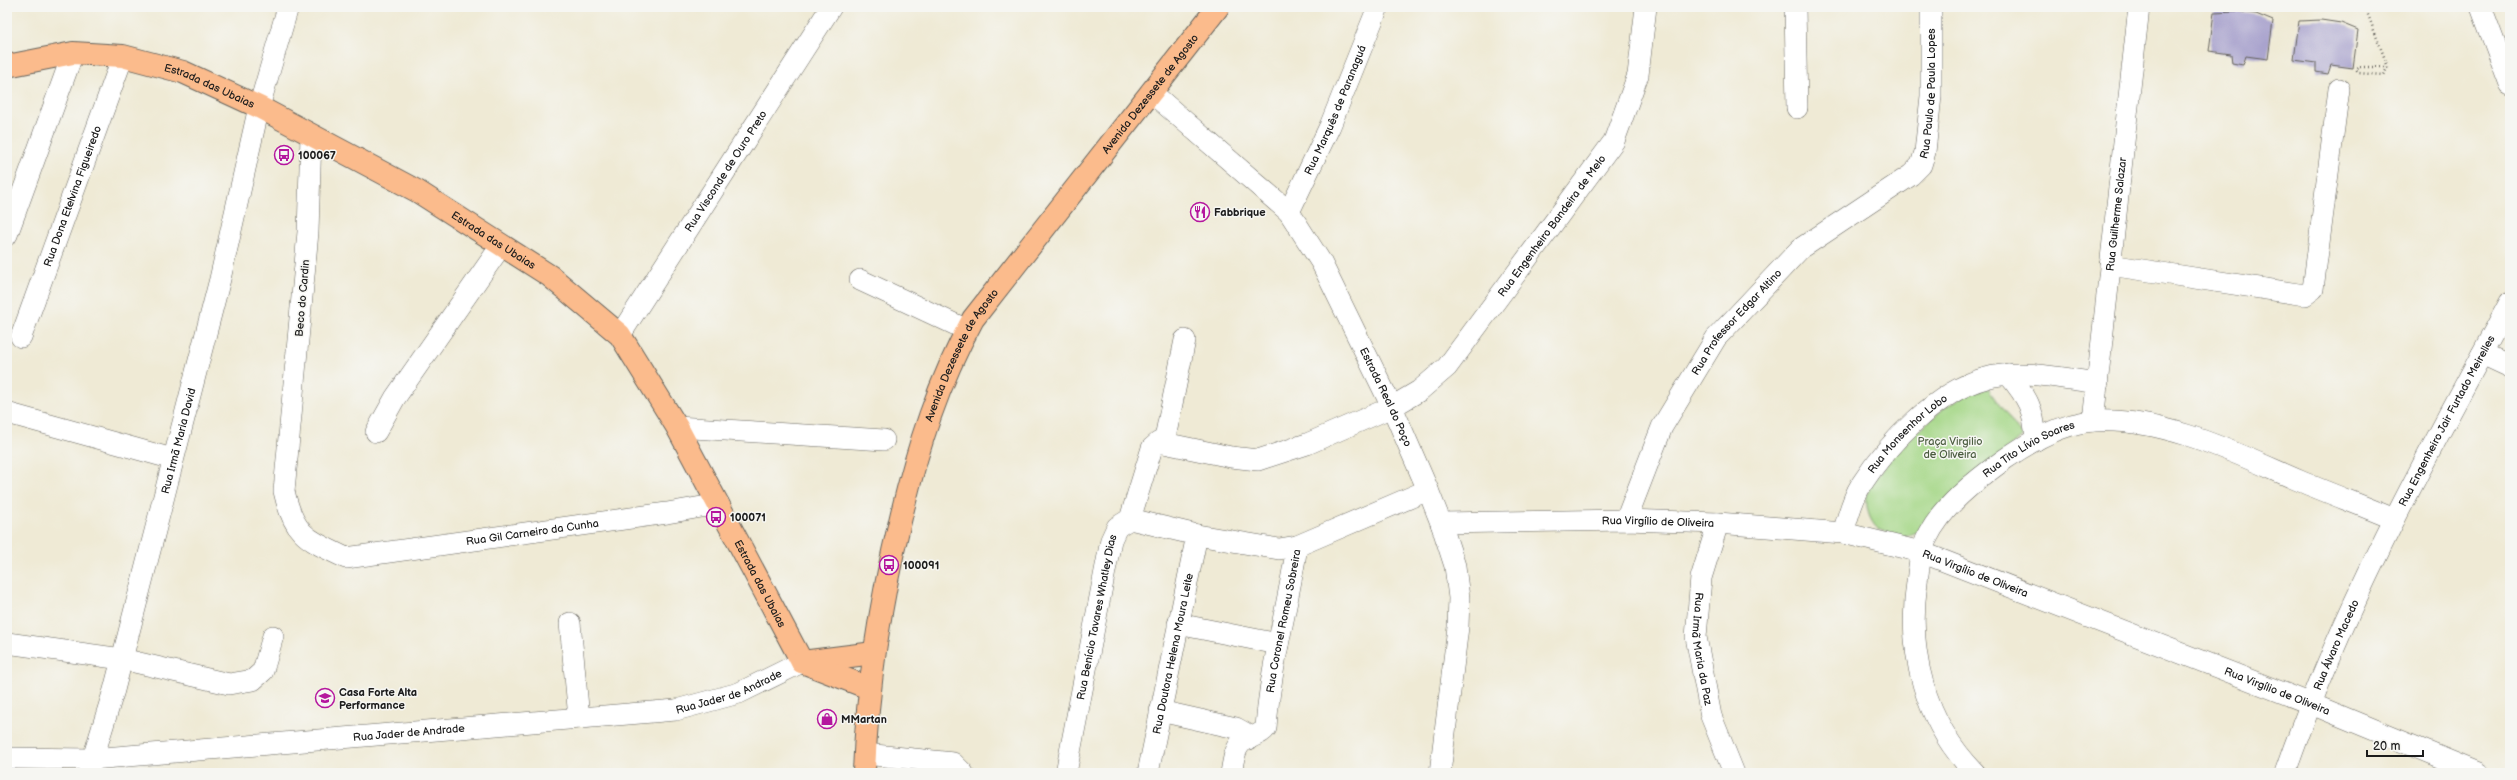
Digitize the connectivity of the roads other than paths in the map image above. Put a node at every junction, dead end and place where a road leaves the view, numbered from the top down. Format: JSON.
{"nodes":[{"id":1,"x":288,"y":7,"type":"edge"},
{"id":2,"x":831,"y":7,"type":"edge"},
{"id":3,"x":1218,"y":7,"type":"edge"},
{"id":4,"x":1378,"y":7,"type":"edge"},
{"id":5,"x":1646,"y":7,"type":"edge"},
{"id":6,"x":1795,"y":7,"type":"edge"},
{"id":7,"x":1931,"y":7,"type":"edge"},
{"id":8,"x":2139,"y":7,"type":"edge"},
{"id":9,"x":2481,"y":7,"type":"edge"},
{"id":10,"x":73,"y":53,"type":"junction"},
{"id":11,"x":123,"y":56,"type":"junction"},
{"id":12,"x":7,"y":66,"type":"edge"},
{"id":13,"x":2510,"y":84,"type":"edge"},
{"id":14,"x":2339,"y":89,"type":"dead end"},
{"id":15,"x":1151,"y":92,"type":"junction"},
{"id":16,"x":259,"y":107,"type":"junction"},
{"id":17,"x":1797,"y":108,"type":"dead end"},
{"id":18,"x":311,"y":136,"type":"junction"},
{"id":19,"x":1911,"y":175,"type":"joint"},
{"id":20,"x":1289,"y":212,"type":"junction"},
{"id":21,"x":7,"y":235,"type":"edge"},
{"id":22,"x":501,"y":246,"type":"junction"},
{"id":23,"x":2110,"y":265,"type":"junction"},
{"id":24,"x":860,"y":280,"type":"dead end"},
{"id":25,"x":2510,"y":302,"type":"edge"},
{"id":26,"x":967,"y":330,"type":"junction"},
{"id":27,"x":620,"y":335,"type":"junction"},
{"id":28,"x":21,"y":338,"type":"dead end"},
{"id":29,"x":1185,"y":340,"type":"dead end"},
{"id":30,"x":2482,"y":354,"type":"junction"},
{"id":31,"x":2510,"y":367,"type":"edge"},
{"id":32,"x":2008,"y":374,"type":"junction"},
{"id":33,"x":2098,"y":384,"type":"junction"},
{"id":34,"x":1392,"y":407,"type":"junction"},
{"id":35,"x":7,"y":413,"type":"edge"},
{"id":36,"x":2093,"y":421,"type":"junction"},
{"id":37,"x":677,"y":427,"type":"junction"},
{"id":38,"x":376,"y":432,"type":"dead end"},
{"id":39,"x":884,"y":440,"type":"dead end"},
{"id":40,"x":2036,"y":440,"type":"junction"},
{"id":41,"x":1164,"y":442,"type":"junction"},
{"id":42,"x":173,"y":459,"type":"junction"},
{"id":43,"x":1428,"y":490,"type":"junction"},
{"id":44,"x":719,"y":504,"type":"junction"},
{"id":45,"x":1130,"y":519,"type":"junction"},
{"id":46,"x":2394,"y":519,"type":"junction"},
{"id":47,"x":1626,"y":520,"type":"junction"},
{"id":48,"x":1441,"y":523,"type":"junction"},
{"id":49,"x":1718,"y":523,"type":"junction"},
{"id":50,"x":1843,"y":534,"type":"junction"},
{"id":51,"x":1197,"y":535,"type":"junction"},
{"id":52,"x":1297,"y":546,"type":"junction"},
{"id":53,"x":1922,"y":552,"type":"junction"},
{"id":54,"x":346,"y":558,"type":"joint"},
{"id":55,"x":570,"y":623,"type":"dead end"},
{"id":56,"x":1178,"y":624,"type":"junction"},
{"id":57,"x":273,"y":636,"type":"dead end"},
{"id":58,"x":7,"y":643,"type":"edge"},
{"id":59,"x":1278,"y":644,"type":"junction"},
{"id":60,"x":874,"y":653,"type":"junction"},
{"id":61,"x":122,"y":659,"type":"junction"},
{"id":62,"x":802,"y":662,"type":"junction"},
{"id":63,"x":869,"y":688,"type":"junction"},
{"id":64,"x":2309,"y":703,"type":"junction"},
{"id":65,"x":1160,"y":711,"type":"junction"},
{"id":66,"x":579,"y":718,"type":"junction"},
{"id":67,"x":1249,"y":739,"type":"junction"},
{"id":68,"x":7,"y":758,"type":"edge"},
{"id":69,"x":864,"y":764,"type":"edge"},
{"id":70,"x":90,"y":766,"type":"edge"},
{"id":71,"x":964,"y":773,"type":"edge"},
{"id":72,"x":1066,"y":773,"type":"edge"},
{"id":73,"x":1148,"y":773,"type":"edge"},
{"id":74,"x":1231,"y":773,"type":"edge"},
{"id":75,"x":1440,"y":773,"type":"edge"},
{"id":76,"x":1734,"y":773,"type":"edge"},
{"id":77,"x":1975,"y":773,"type":"edge"},
{"id":78,"x":2285,"y":773,"type":"edge"},
{"id":79,"x":2478,"y":773,"type":"edge"}],
"edges":[{"from":1,"to":16,"type":"street","name":"Rua Irmã Maria David"},
{"from":2,"to":27,"type":"street","name":"Rua Visconde de Ouro Preto"},
{"from":3,"to":15,"type":"main road","name":"Avenida Dezessete de Agosto"},
{"from":4,"to":20,"type":"street","name":"Rua Marquês de Paranaguá"},
{"from":5,"to":34,"type":"street","name":"Rua Engenheiro Bandeira de Melo"},
{"from":6,"to":17,"type":"street"},
{"from":7,"to":19,"type":"street","name":"Rua Paulo de Paula Lopes"},
{"from":8,"to":23,"type":"street","name":"Rua Guilherme Salazar"},
{"from":9,"to":13,"type":"street"},
{"from":10,"to":11,"type":"main road","name":"Estrada das Ubaias"},
{"from":10,"to":12,"type":"main road","name":"Estrada das Ubaias"},
{"from":10,"to":21,"type":"street"},
{"from":11,"to":16,"type":"main road","name":"Estrada das Ubaias"},
{"from":11,"to":28,"type":"street","name":"Rua Dona Etelvina Figueiredo"},
{"from":14,"to":23,"type":"street"},
{"from":15,"to":20,"type":"street","name":"Estrada Real do Poço"},
{"from":15,"to":26,"type":"main road","name":"Avenida Dezessete de Agosto"},
{"from":16,"to":18,"type":"main road","name":"Estrada das Ubaias"},
{"from":16,"to":42,"type":"street","name":"Rua Irmã Maria David"},
{"from":18,"to":22,"type":"main road","name":"Estrada das Ubaias"},
{"from":18,"to":54,"type":"street","name":"Beco do Cardin"},
{"from":19,"to":47,"type":"street","name":"Rua Professor Edgar Altino"},
{"from":20,"to":34,"type":"street","name":"Estrada Real do Poço"},
{"from":22,"to":27,"type":"main road","name":"Estrada das Ubaias"},
{"from":22,"to":38,"type":"street"},
{"from":23,"to":33,"type":"street","name":"Rua Guilherme Salazar"},
{"from":24,"to":26,"type":"street"},
{"from":25,"to":30,"type":"street","name":"Rua Engenheiro Jair Furtado Meirelles"},
{"from":26,"to":60,"type":"main road","name":"Avenida Dezessete de Agosto"},
{"from":27,"to":37,"type":"main road","name":"Estrada das Ubaias"},
{"from":29,"to":41,"type":"street"},
{"from":30,"to":31,"type":"street"},
{"from":30,"to":46,"type":"street","name":"Rua Engenheiro Jair Furtado Meirelles"},
{"from":32,"to":33,"type":"street","name":"Rua Monsenhor Lobo"},
{"from":32,"to":40,"type":"street"},
{"from":32,"to":50,"type":"street","name":"Rua Monsenhor Lobo"},
{"from":33,"to":36,"type":"street","name":"Rua Guilherme Salazar"},
{"from":34,"to":41,"type":"street","name":"Rua Engenheiro Bandeira de Melo"},
{"from":34,"to":43,"type":"street","name":"Estrada Real do Poço"},
{"from":35,"to":42,"type":"street"},
{"from":36,"to":40,"type":"street","name":"Rua Tito Lívio Soares"},
{"from":36,"to":46,"type":"street","name":"Rua Tito Lívio Soares"},
{"from":37,"to":39,"type":"street"},
{"from":37,"to":44,"type":"main road","name":"Estrada das Ubaias"},
{"from":40,"to":53,"type":"street","name":"Rua Tito Lívio Soares"},
{"from":41,"to":45,"type":"street"},
{"from":42,"to":61,"type":"street","name":"Rua Irmã Maria David"},
{"from":43,"to":48,"type":"street","name":"Estrada Real do Poço"},
{"from":43,"to":52,"type":"street","name":"Rua Coronel Romeu Sobreira"},
{"from":44,"to":54,"type":"street","name":"Rua Gil Carneiro da Cunha"},
{"from":44,"to":62,"type":"main road","name":"Estrada das Ubaias"},
{"from":45,"to":51,"type":"street"},
{"from":45,"to":72,"type":"street","name":"Rua Benício Tavares Whatley Dias"},
{"from":46,"to":64,"type":"street","name":"Rua Álvaro Macedo"},
{"from":47,"to":48,"type":"street","name":"Rua Virgílio de Oliveira"},
{"from":47,"to":49,"type":"street","name":"Rua Virgílio de Oliveira"},
{"from":48,"to":75,"type":"street","name":"Estrada Real do Poço"},
{"from":49,"to":50,"type":"street","name":"Rua Virgílio de Oliveira"},
{"from":49,"to":76,"type":"street","name":"Rua Irmã Maria da Paz"},
{"from":50,"to":53,"type":"street","name":"Rua Virgílio de Oliveira"},
{"from":51,"to":52,"type":"street"},
{"from":51,"to":56,"type":"street","name":"Rua Doutora Helena Moura Leite"},
{"from":52,"to":59,"type":"street","name":"Rua Coronel Romeu Sobreira"},
{"from":53,"to":64,"type":"street","name":"Rua Virgílio de Oliveira"},
{"from":53,"to":77,"type":"street","name":"Rua Tito Lívio Soares"},
{"from":55,"to":66,"type":"street"},
{"from":56,"to":59,"type":"street"},
{"from":56,"to":65,"type":"street","name":"Rua Doutora Helena Moura Leite"},
{"from":57,"to":61,"type":"street"},
{"from":58,"to":61,"type":"street"},
{"from":59,"to":67,"type":"street","name":"Rua Coronel Romeu Sobreira"},
{"from":60,"to":62,"type":"main road","name":"Rua Jader de Andrade"},
{"from":60,"to":63,"type":"main road","name":"Avenida Dezessete de Agosto"},
{"from":61,"to":70,"type":"street","name":"Rua Irmã Maria David"},
{"from":62,"to":63,"type":"main road"},
{"from":62,"to":66,"type":"street","name":"Rua Jader de Andrade"},
{"from":63,"to":69,"type":"main road","name":"Avenida Dezessete de Agosto"},
{"from":64,"to":78,"type":"street","name":"Rua Álvaro Macedo"},
{"from":64,"to":79,"type":"street","name":"Rua Virgílio de Oliveira"},
{"from":65,"to":67,"type":"street"},
{"from":65,"to":73,"type":"street","name":"Rua Doutora Helena Moura Leite"},
{"from":66,"to":70,"type":"street","name":"Rua Jader de Andrade"},
{"from":67,"to":74,"type":"street","name":"Rua Coronel Romeu Sobreira"},
{"from":68,"to":70,"type":"street","name":"Rua Jader de Andrade"},
{"from":69,"to":71,"type":"street"}]}
